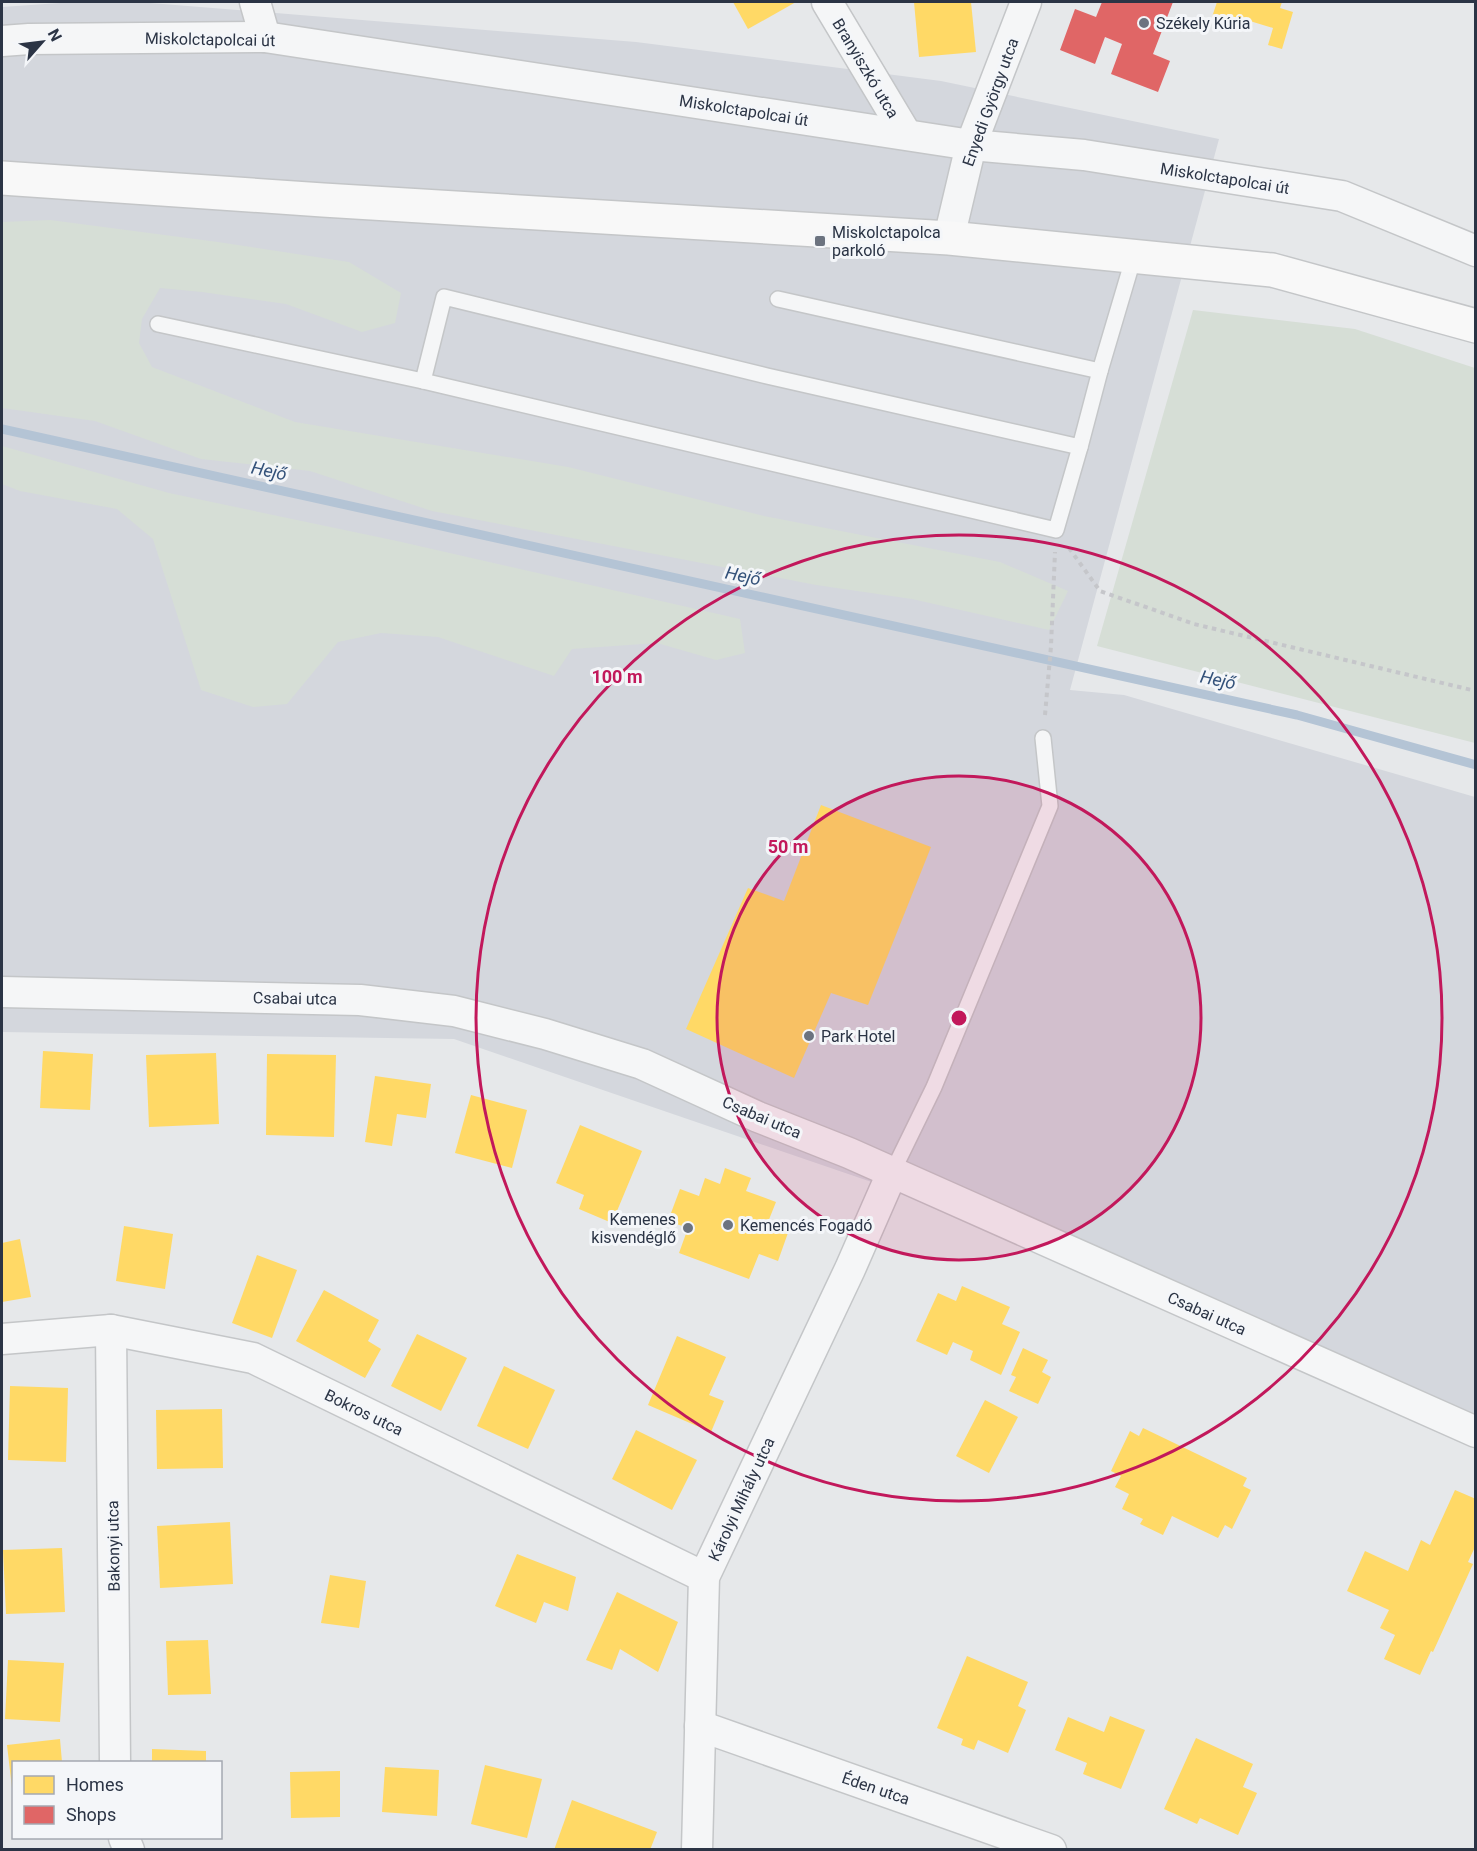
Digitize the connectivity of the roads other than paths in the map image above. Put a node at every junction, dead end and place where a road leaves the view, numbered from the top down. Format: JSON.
{"nodes":[{"id":1,"x":255,"y":2,"type":"edge"},
{"id":2,"x":827,"y":2,"type":"edge"},
{"id":3,"x":1026,"y":2,"type":"edge"},
{"id":4,"x":265,"y":37,"type":"junction"},
{"id":5,"x":2,"y":41,"type":"edge"},
{"id":6,"x":906,"y":134,"type":"junction"},
{"id":7,"x":971,"y":145,"type":"junction"},
{"id":8,"x":2,"y":178,"type":"edge"},
{"id":9,"x":949,"y":238,"type":"junction"},
{"id":10,"x":1476,"y":251,"type":"edge"},
{"id":11,"x":1134,"y":256,"type":"junction"},
{"id":12,"x":778,"y":299,"type":"dead end"},
{"id":13,"x":158,"y":324,"type":"dead end"},
{"id":14,"x":1476,"y":326,"type":"edge"},
{"id":15,"x":1100,"y":371,"type":"junction"},
{"id":16,"x":423,"y":381,"type":"junction"},
{"id":17,"x":1080,"y":447,"type":"junction"},
{"id":18,"x":1043,"y":738,"type":"road end"},
{"id":19,"x":2,"y":992,"type":"edge"},
{"id":20,"x":892,"y":1173,"type":"junction"},
{"id":21,"x":111,"y":1330,"type":"junction"},
{"id":22,"x":2,"y":1339,"type":"edge"},
{"id":23,"x":1476,"y":1432,"type":"edge"},
{"id":24,"x":704,"y":1577,"type":"junction"},
{"id":25,"x":700,"y":1726,"type":"junction"},
{"id":26,"x":115,"y":1761,"type":"edge"},
{"id":27,"x":697,"y":1850,"type":"edge"},
{"id":28,"x":1051,"y":1850,"type":"edge"}],
"edges":[{"from":1,"to":4,"type":"street"},
{"from":2,"to":6,"type":"street","name":"Branyiszkó utca"},
{"from":3,"to":7,"type":"street","name":"Enyedi György utca"},
{"from":4,"to":5,"type":"street","name":"Miskolctapolcai út"},
{"from":4,"to":6,"type":"street","name":"Miskolctapolcai út"},
{"from":6,"to":7,"type":"street","name":"Miskolctapolcai út"},
{"from":7,"to":9,"type":"street","name":"Enyedi György utca"},
{"from":7,"to":10,"type":"street","name":"Miskolctapolcai út"},
{"from":8,"to":9,"type":"street"},
{"from":9,"to":11,"type":"street"},
{"from":11,"to":14,"type":"street"},
{"from":11,"to":15,"type":"lane"},
{"from":12,"to":15,"type":"lane"},
{"from":13,"to":16,"type":"lane"},
{"from":15,"to":17,"type":"lane"},
{"from":16,"to":17,"type":"lane"},
{"from":16,"to":17,"type":"lane"},
{"from":18,"to":20,"type":"lane"},
{"from":19,"to":20,"type":"street","name":"Csabai utca"},
{"from":20,"to":23,"type":"street","name":"Csabai utca"},
{"from":20,"to":24,"type":"street","name":"Károlyi Mihály utca"},
{"from":21,"to":22,"type":"street","name":"Bokros utca"},
{"from":21,"to":24,"type":"street","name":"Bokros utca"},
{"from":21,"to":26,"type":"street","name":"Bakonyi utca"},
{"from":24,"to":25,"type":"street","name":"Károlyi Mihály utca"},
{"from":25,"to":27,"type":"street","name":"Károlyi Mihály utca"},
{"from":25,"to":28,"type":"street","name":"Éden utca"}]}
